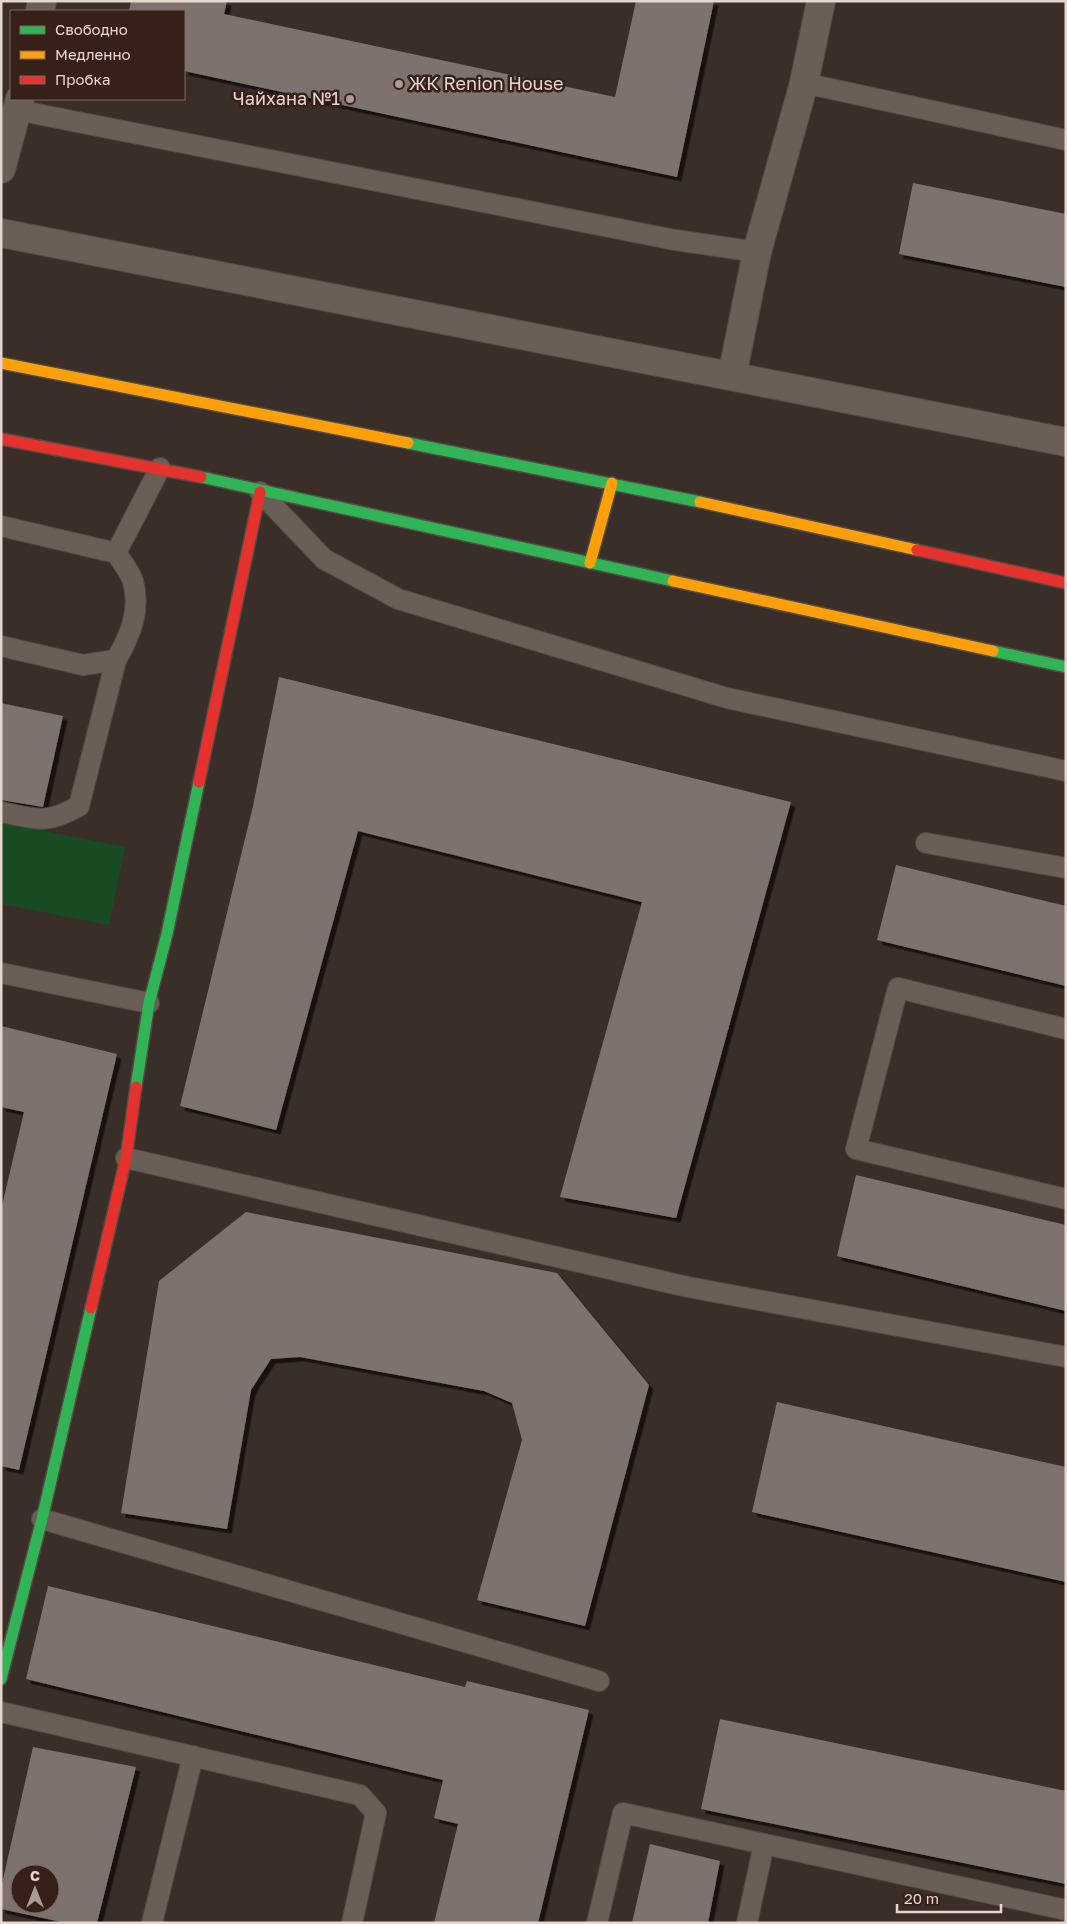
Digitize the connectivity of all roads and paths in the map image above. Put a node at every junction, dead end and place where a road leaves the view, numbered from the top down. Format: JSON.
{"nodes":[{"id":1,"x":821,"y":1,"type":"edge"},
{"id":2,"x":804,"y":83,"type":"junction"},
{"id":3,"x":18,"y":104,"type":"edge"},
{"id":4,"x":1066,"y":140,"type":"edge"},
{"id":5,"x":1,"y":169,"type":"edge"},
{"id":6,"x":1,"y":233,"type":"edge"},
{"id":7,"x":756,"y":252,"type":"junction"},
{"id":8,"x":1,"y":363,"type":"edge"},
{"id":9,"x":732,"y":376,"type":"junction"},
{"id":10,"x":1,"y":439,"type":"edge"},
{"id":11,"x":1066,"y":442,"type":"edge"},
{"id":12,"x":160,"y":468,"type":"junction"},
{"id":13,"x":612,"y":483,"type":"junction"},
{"id":14,"x":260,"y":492,"type":"junction"},
{"id":15,"x":1,"y":526,"type":"edge"},
{"id":16,"x":116,"y":554,"type":"junction"},
{"id":17,"x":590,"y":563,"type":"junction"},
{"id":18,"x":1066,"y":583,"type":"edge"},
{"id":19,"x":1,"y":646,"type":"edge"},
{"id":20,"x":116,"y":660,"type":"junction"},
{"id":21,"x":1066,"y":667,"type":"edge"},
{"id":22,"x":1066,"y":771,"type":"edge"},
{"id":23,"x":1,"y":812,"type":"edge"},
{"id":24,"x":926,"y":843,"type":"dead end"},
{"id":25,"x":1066,"y":868,"type":"edge"},
{"id":26,"x":1,"y":973,"type":"edge"},
{"id":27,"x":149,"y":1003,"type":"junction"},
{"id":28,"x":1066,"y":1029,"type":"edge"},
{"id":29,"x":126,"y":1158,"type":"junction"},
{"id":30,"x":1066,"y":1199,"type":"edge"},
{"id":31,"x":1066,"y":1358,"type":"edge"},
{"id":32,"x":42,"y":1519,"type":"junction"},
{"id":33,"x":1,"y":1679,"type":"edge"},
{"id":34,"x":599,"y":1681,"type":"dead end"},
{"id":35,"x":1,"y":1712,"type":"edge"},
{"id":36,"x":193,"y":1756,"type":"junction"},
{"id":37,"x":764,"y":1844,"type":"junction"},
{"id":38,"x":1066,"y":1910,"type":"edge"},
{"id":39,"x":152,"y":1923,"type":"edge"},
{"id":40,"x":352,"y":1923,"type":"edge"},
{"id":41,"x":597,"y":1923,"type":"edge"},
{"id":42,"x":746,"y":1923,"type":"edge"}],
"edges":[{"from":1,"to":2,"type":"street"},
{"from":2,"to":4,"type":"lane"},
{"from":2,"to":7,"type":"street"},
{"from":3,"to":5,"type":"street"},
{"from":3,"to":7,"type":"lane"},
{"from":6,"to":9,"type":"street"},
{"from":7,"to":9,"type":"street"},
{"from":8,"to":13,"type":"main road"},
{"from":9,"to":11,"type":"street"},
{"from":10,"to":12,"type":"main road"},
{"from":12,"to":14,"type":"main road"},
{"from":12,"to":16,"type":"lane"},
{"from":13,"to":17,"type":"main road"},
{"from":13,"to":18,"type":"main road"},
{"from":14,"to":17,"type":"main road"},
{"from":14,"to":22,"type":"lane"},
{"from":14,"to":27,"type":"main road"},
{"from":15,"to":16,"type":"lane"},
{"from":16,"to":20,"type":"lane"},
{"from":17,"to":21,"type":"main road"},
{"from":19,"to":20,"type":"lane"},
{"from":20,"to":23,"type":"lane"},
{"from":24,"to":25,"type":"lane"},
{"from":26,"to":27,"type":"lane"},
{"from":27,"to":29,"type":"main road"},
{"from":28,"to":30,"type":"lane"},
{"from":29,"to":31,"type":"lane"},
{"from":29,"to":32,"type":"main road"},
{"from":32,"to":33,"type":"main road"},
{"from":32,"to":34,"type":"lane"},
{"from":35,"to":36,"type":"lane"},
{"from":36,"to":39,"type":"lane"},
{"from":36,"to":40,"type":"lane"},
{"from":37,"to":38,"type":"lane"},
{"from":37,"to":41,"type":"lane"},
{"from":37,"to":42,"type":"lane"}]}
